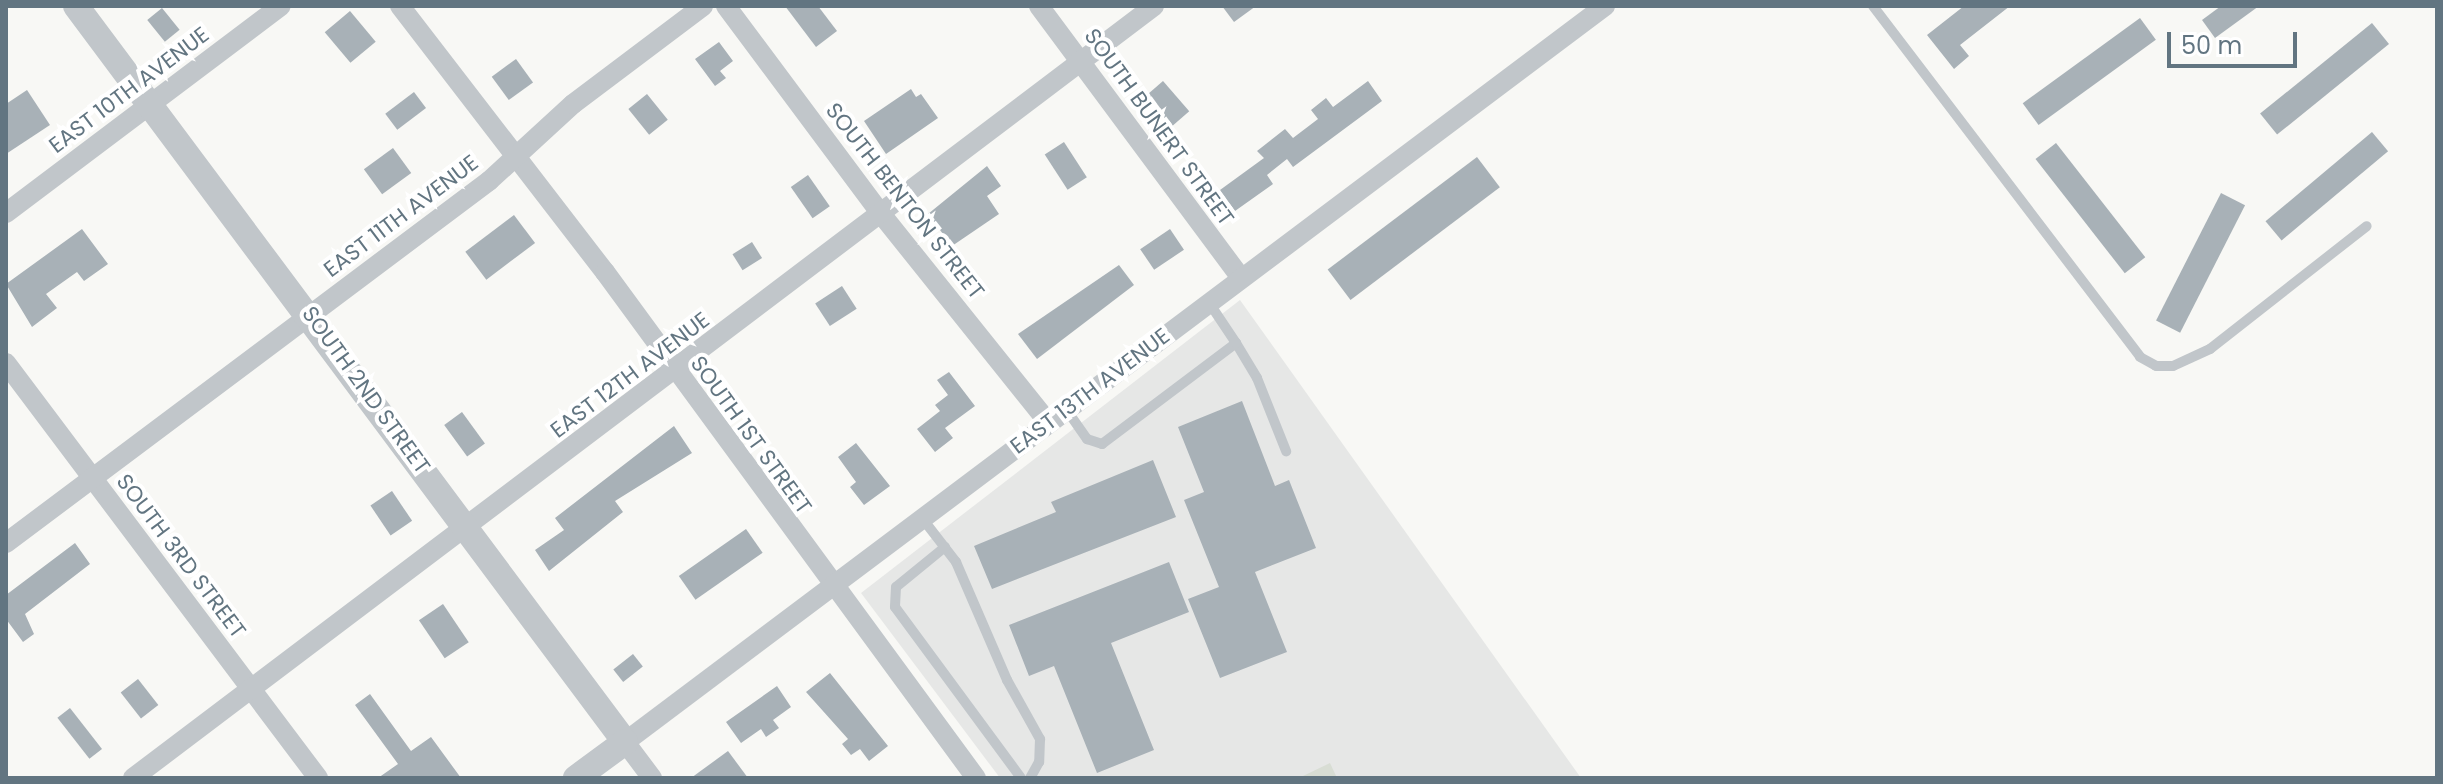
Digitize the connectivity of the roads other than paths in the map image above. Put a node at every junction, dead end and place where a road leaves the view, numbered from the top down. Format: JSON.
{"nodes":[{"id":1,"x":76,"y":6,"type":"edge"},
{"id":2,"x":281,"y":6,"type":"edge"},
{"id":3,"x":400,"y":6,"type":"edge"},
{"id":4,"x":703,"y":6,"type":"edge"},
{"id":5,"x":726,"y":6,"type":"edge"},
{"id":6,"x":1039,"y":6,"type":"edge"},
{"id":7,"x":1154,"y":6,"type":"edge"},
{"id":8,"x":1605,"y":6,"type":"edge"},
{"id":9,"x":1873,"y":6,"type":"edge"},
{"id":10,"x":1082,"y":61,"type":"junction"},
{"id":11,"x":152,"y":103,"type":"junction"},
{"id":12,"x":516,"y":156,"type":"junction"},
{"id":13,"x":6,"y":213,"type":"edge"},
{"id":14,"x":882,"y":215,"type":"junction"},
{"id":15,"x":2367,"y":226,"type":"dead end"},
{"id":16,"x":1240,"y":277,"type":"junction"},
{"id":17,"x":1208,"y":301,"type":"junction"},
{"id":18,"x":311,"y":315,"type":"junction"},
{"id":19,"x":1236,"y":343,"type":"junction"},
{"id":20,"x":6,"y":363,"type":"edge"},
{"id":21,"x":674,"y":371,"type":"junction"},
{"id":22,"x":1066,"y":409,"type":"junction"},
{"id":23,"x":1048,"y":422,"type":"junction"},
{"id":24,"x":1286,"y":451,"type":"dead end"},
{"id":25,"x":93,"y":478,"type":"junction"},
{"id":26,"x":922,"y":518,"type":"junction"},
{"id":27,"x":467,"y":528,"type":"junction"},
{"id":28,"x":6,"y":543,"type":"edge"},
{"id":29,"x":945,"y":547,"type":"junction"},
{"id":30,"x":831,"y":587,"type":"junction"},
{"id":31,"x":252,"y":689,"type":"junction"},
{"id":32,"x":625,"y":742,"type":"junction"},
{"id":33,"x":133,"y":778,"type":"edge"},
{"id":34,"x":318,"y":778,"type":"edge"},
{"id":35,"x":576,"y":778,"type":"edge"},
{"id":36,"x":652,"y":778,"type":"edge"},
{"id":37,"x":976,"y":778,"type":"edge"},
{"id":38,"x":1021,"y":778,"type":"edge"},
{"id":39,"x":1030,"y":778,"type":"edge"}],
"edges":[{"from":1,"to":11,"type":"street","name":"SOUTH 2ND STREET"},
{"from":2,"to":11,"type":"street","name":"EAST 10TH AVENUE"},
{"from":3,"to":12,"type":"street","name":"SOUTH 1ST STREET"},
{"from":4,"to":12,"type":"street","name":"EAST 11TH AVENUE"},
{"from":5,"to":14,"type":"street","name":"SOUTH BENTON STREET"},
{"from":6,"to":10,"type":"street","name":"SOUTH BUNERT STREET"},
{"from":7,"to":10,"type":"street","name":"EAST 12TH AVENUE"},
{"from":8,"to":16,"type":"street","name":"EAST 13TH AVENUE"},
{"from":9,"to":15,"type":"lane"},
{"from":10,"to":14,"type":"street","name":"EAST 12TH AVENUE"},
{"from":10,"to":16,"type":"street","name":"SOUTH BUNERT STREET"},
{"from":11,"to":13,"type":"street","name":"EAST 10TH AVENUE"},
{"from":11,"to":18,"type":"street","name":"SOUTH 2ND STREET"},
{"from":12,"to":18,"type":"street","name":"EAST 11TH AVENUE"},
{"from":12,"to":21,"type":"street","name":"SOUTH 1ST STREET"},
{"from":14,"to":21,"type":"street","name":"EAST 12TH AVENUE"},
{"from":14,"to":23,"type":"street","name":"SOUTH BENTON STREET"},
{"from":16,"to":17,"type":"street","name":"EAST 13TH AVENUE"},
{"from":17,"to":19,"type":"lane"},
{"from":17,"to":22,"type":"street","name":"EAST 13TH AVENUE"},
{"from":18,"to":25,"type":"street","name":"EAST 11TH AVENUE"},
{"from":18,"to":27,"type":"street","name":"SOUTH 2ND STREET"},
{"from":19,"to":22,"type":"lane"},
{"from":19,"to":24,"type":"lane"},
{"from":20,"to":25,"type":"street","name":"SOUTH 3RD STREET"},
{"from":21,"to":27,"type":"street","name":"EAST 12TH AVENUE"},
{"from":21,"to":30,"type":"street","name":"SOUTH 1ST STREET"},
{"from":22,"to":23,"type":"street","name":"EAST 13TH AVENUE"},
{"from":23,"to":26,"type":"street","name":"EAST 13TH AVENUE"},
{"from":25,"to":28,"type":"street","name":"EAST 11TH AVENUE"},
{"from":25,"to":31,"type":"street","name":"SOUTH 3RD STREET"},
{"from":26,"to":29,"type":"lane"},
{"from":26,"to":30,"type":"street","name":"EAST 13TH AVENUE"},
{"from":27,"to":31,"type":"street","name":"EAST 12TH AVENUE"},
{"from":27,"to":32,"type":"street","name":"SOUTH 2ND STREET"},
{"from":29,"to":38,"type":"lane"},
{"from":29,"to":39,"type":"lane"},
{"from":30,"to":32,"type":"street","name":"EAST 13TH AVENUE"},
{"from":30,"to":37,"type":"street","name":"SOUTH 1ST STREET"},
{"from":31,"to":33,"type":"street","name":"EAST 12TH AVENUE"},
{"from":31,"to":34,"type":"street","name":"SOUTH 3RD STREET"},
{"from":32,"to":35,"type":"street","name":"EAST 13TH AVENUE"},
{"from":32,"to":36,"type":"street","name":"SOUTH 2ND STREET"}]}
